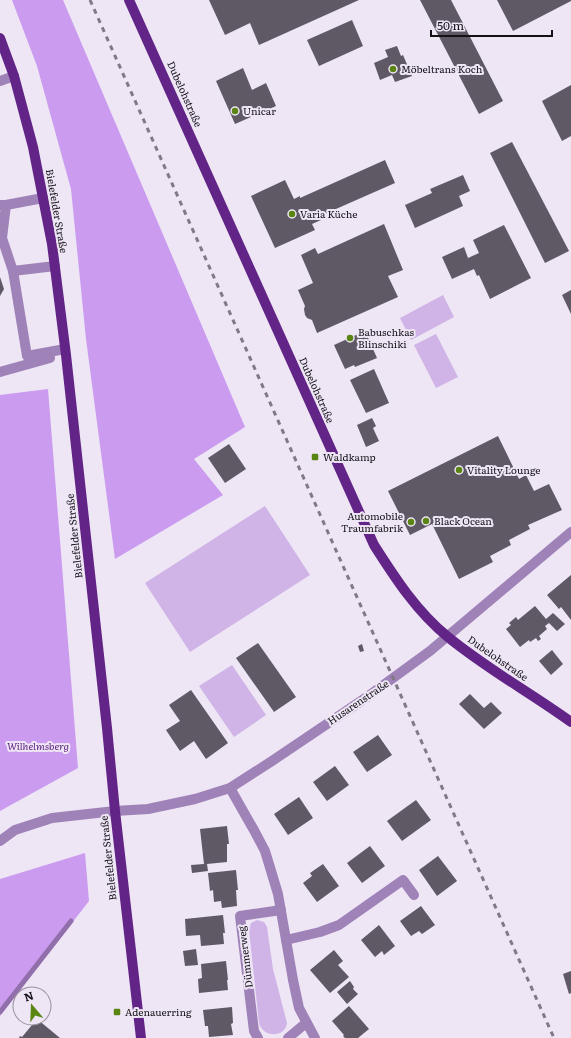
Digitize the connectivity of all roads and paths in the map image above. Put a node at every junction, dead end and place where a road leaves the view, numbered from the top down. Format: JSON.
{"nodes":[{"id":1,"x":129,"y":0,"type":"edge"},
{"id":2,"x":0,"y":38,"type":"edge"},
{"id":3,"x":3,"y":54,"type":"edge"},
{"id":4,"x":14,"y":76,"type":"junction"},
{"id":5,"x":0,"y":81,"type":"edge"},
{"id":6,"x":43,"y":198,"type":"junction"},
{"id":7,"x":3,"y":205,"type":"edge"},
{"id":8,"x":55,"y":266,"type":"junction"},
{"id":9,"x":13,"y":271,"type":"junction"},
{"id":10,"x":66,"y":352,"type":"junction"},
{"id":11,"x":0,"y":372,"type":"edge"},
{"id":12,"x":571,"y":532,"type":"edge"},
{"id":13,"x":448,"y":636,"type":"junction"},
{"id":14,"x":571,"y":722,"type":"edge"},
{"id":15,"x":230,"y":788,"type":"junction"},
{"id":16,"x":114,"y":811,"type":"junction"},
{"id":17,"x":0,"y":841,"type":"edge"},
{"id":18,"x":414,"y":895,"type":"dead end"},
{"id":19,"x":281,"y":910,"type":"junction"},
{"id":20,"x":286,"y":940,"type":"junction"},
{"id":21,"x":306,"y":1023,"type":"junction"},
{"id":22,"x":141,"y":1038,"type":"edge"},
{"id":23,"x":258,"y":1038,"type":"edge"},
{"id":24,"x":288,"y":1038,"type":"edge"},
{"id":25,"x":315,"y":1038,"type":"edge"}],
"edges":[{"from":1,"to":13,"type":"main road","name":"Dubelohstraße"},
{"from":2,"to":3,"type":"main road","name":"Bielefelder Straße"},
{"from":3,"to":4,"type":"main road","name":"Bielefelder Straße"},
{"from":4,"to":5,"type":"street"},
{"from":4,"to":6,"type":"main road","name":"Bielefelder Straße"},
{"from":6,"to":7,"type":"street"},
{"from":6,"to":8,"type":"main road","name":"Bielefelder Straße"},
{"from":7,"to":9,"type":"street"},
{"from":8,"to":9,"type":"street"},
{"from":8,"to":10,"type":"main road","name":"Bielefelder Straße"},
{"from":9,"to":10,"type":"street"},
{"from":10,"to":11,"type":"street"},
{"from":10,"to":16,"type":"main road","name":"Bielefelder Straße"},
{"from":12,"to":13,"type":"street","name":"Husarenstraße"},
{"from":13,"to":14,"type":"main road","name":"Dubelohstraße"},
{"from":13,"to":15,"type":"street","name":"Husarenstraße"},
{"from":15,"to":16,"type":"street","name":"Husarenstraße"},
{"from":15,"to":19,"type":"street"},
{"from":16,"to":17,"type":"street"},
{"from":16,"to":22,"type":"main road","name":"Bielefelder Straße"},
{"from":18,"to":20,"type":"street"},
{"from":19,"to":20,"type":"street"},
{"from":19,"to":23,"type":"street","name":"Dümmerweg"},
{"from":20,"to":21,"type":"street"},
{"from":21,"to":24,"type":"street"},
{"from":21,"to":25,"type":"street"}]}
